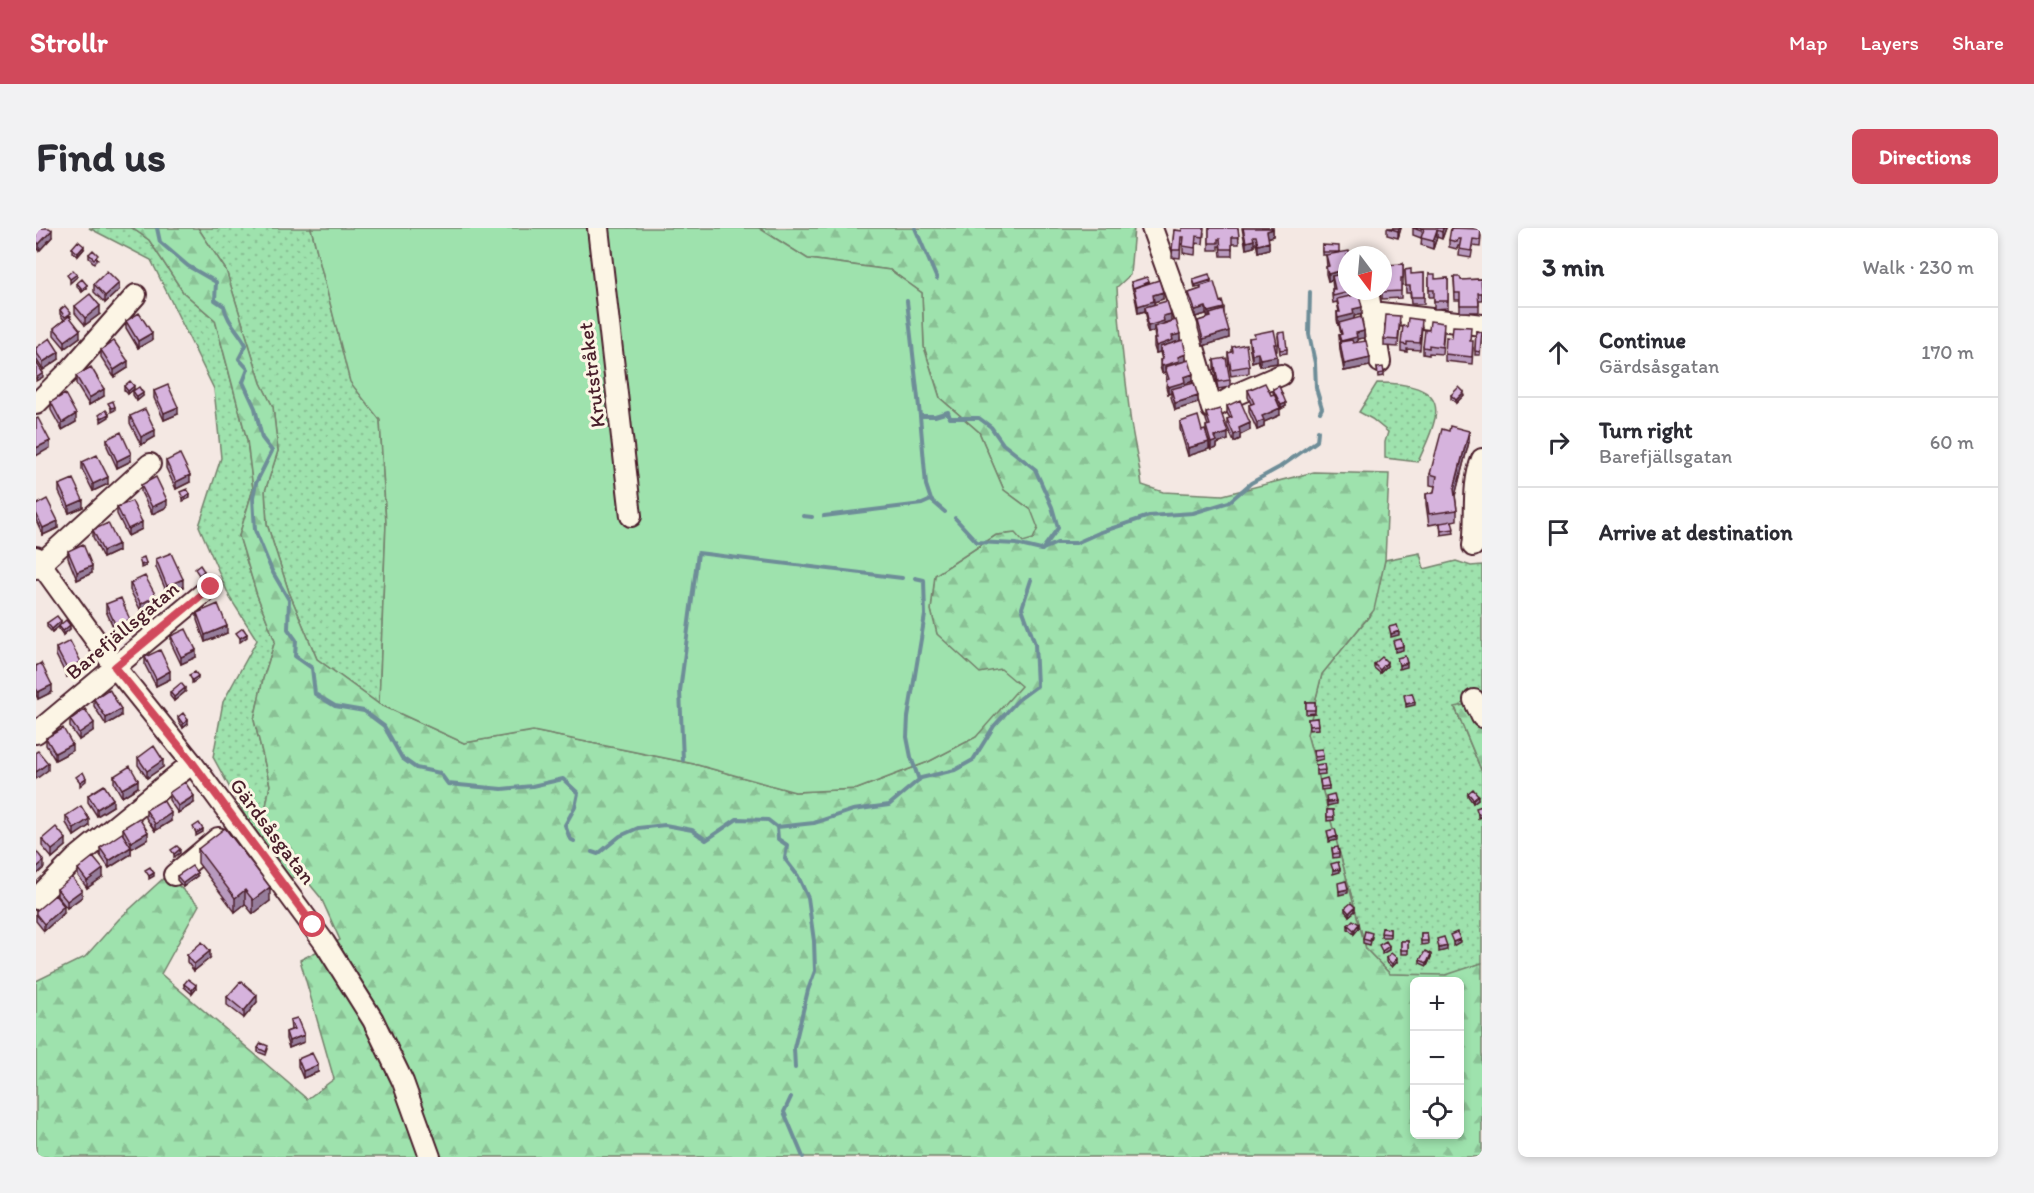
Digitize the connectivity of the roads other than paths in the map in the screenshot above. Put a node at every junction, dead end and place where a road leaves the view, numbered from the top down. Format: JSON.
{"nodes":[{"id":1,"x":598,"y":228,"type":"edge"},
{"id":2,"x":1152,"y":228,"type":"edge"},
{"id":3,"x":136,"y":295,"type":"dead end"},
{"id":4,"x":1370,"y":300,"type":"edge"},
{"id":5,"x":1372,"y":312,"type":"junction"},
{"id":6,"x":1482,"y":326,"type":"edge"},
{"id":7,"x":1380,"y":362,"type":"dead end"},
{"id":8,"x":1281,"y":375,"type":"dead end"},
{"id":9,"x":36,"y":404,"type":"edge"},
{"id":10,"x":1482,"y":459,"type":"edge"},
{"id":11,"x":150,"y":464,"type":"dead end"},
{"id":12,"x":631,"y":516,"type":"dead end"},
{"id":13,"x":1473,"y":546,"type":"dead end"},
{"id":14,"x":38,"y":563,"type":"edge"},
{"id":15,"x":211,"y":587,"type":"dead end"},
{"id":16,"x":115,"y":667,"type":"junction"},
{"id":17,"x":36,"y":734,"type":"edge"},
{"id":18,"x":192,"y":762,"type":"junction"},
{"id":19,"x":237,"y":823,"type":"junction"},
{"id":20,"x":174,"y":875,"type":"dead end"},
{"id":21,"x":36,"y":899,"type":"edge"},
{"id":22,"x":430,"y":1157,"type":"edge"}],
"edges":[{"from":1,"to":12,"type":"street","name":"Krutstråket"},
{"from":2,"to":8,"type":"street"},
{"from":3,"to":9,"type":"street"},
{"from":4,"to":5,"type":"street"},
{"from":5,"to":6,"type":"street"},
{"from":5,"to":7,"type":"street"},
{"from":10,"to":13,"type":"street"},
{"from":11,"to":14,"type":"street"},
{"from":14,"to":16,"type":"street","name":"Gärdsåsgatan"},
{"from":15,"to":16,"type":"street","name":"Barefjällsgatan"},
{"from":16,"to":17,"type":"street","name":"Barefjällsgatan"},
{"from":16,"to":18,"type":"street","name":"Gärdsåsgatan"},
{"from":18,"to":19,"type":"street","name":"Gärdsåsgatan"},
{"from":18,"to":21,"type":"street"},
{"from":19,"to":20,"type":"street"},
{"from":19,"to":22,"type":"street","name":"Gärdsåsgatan"}]}
